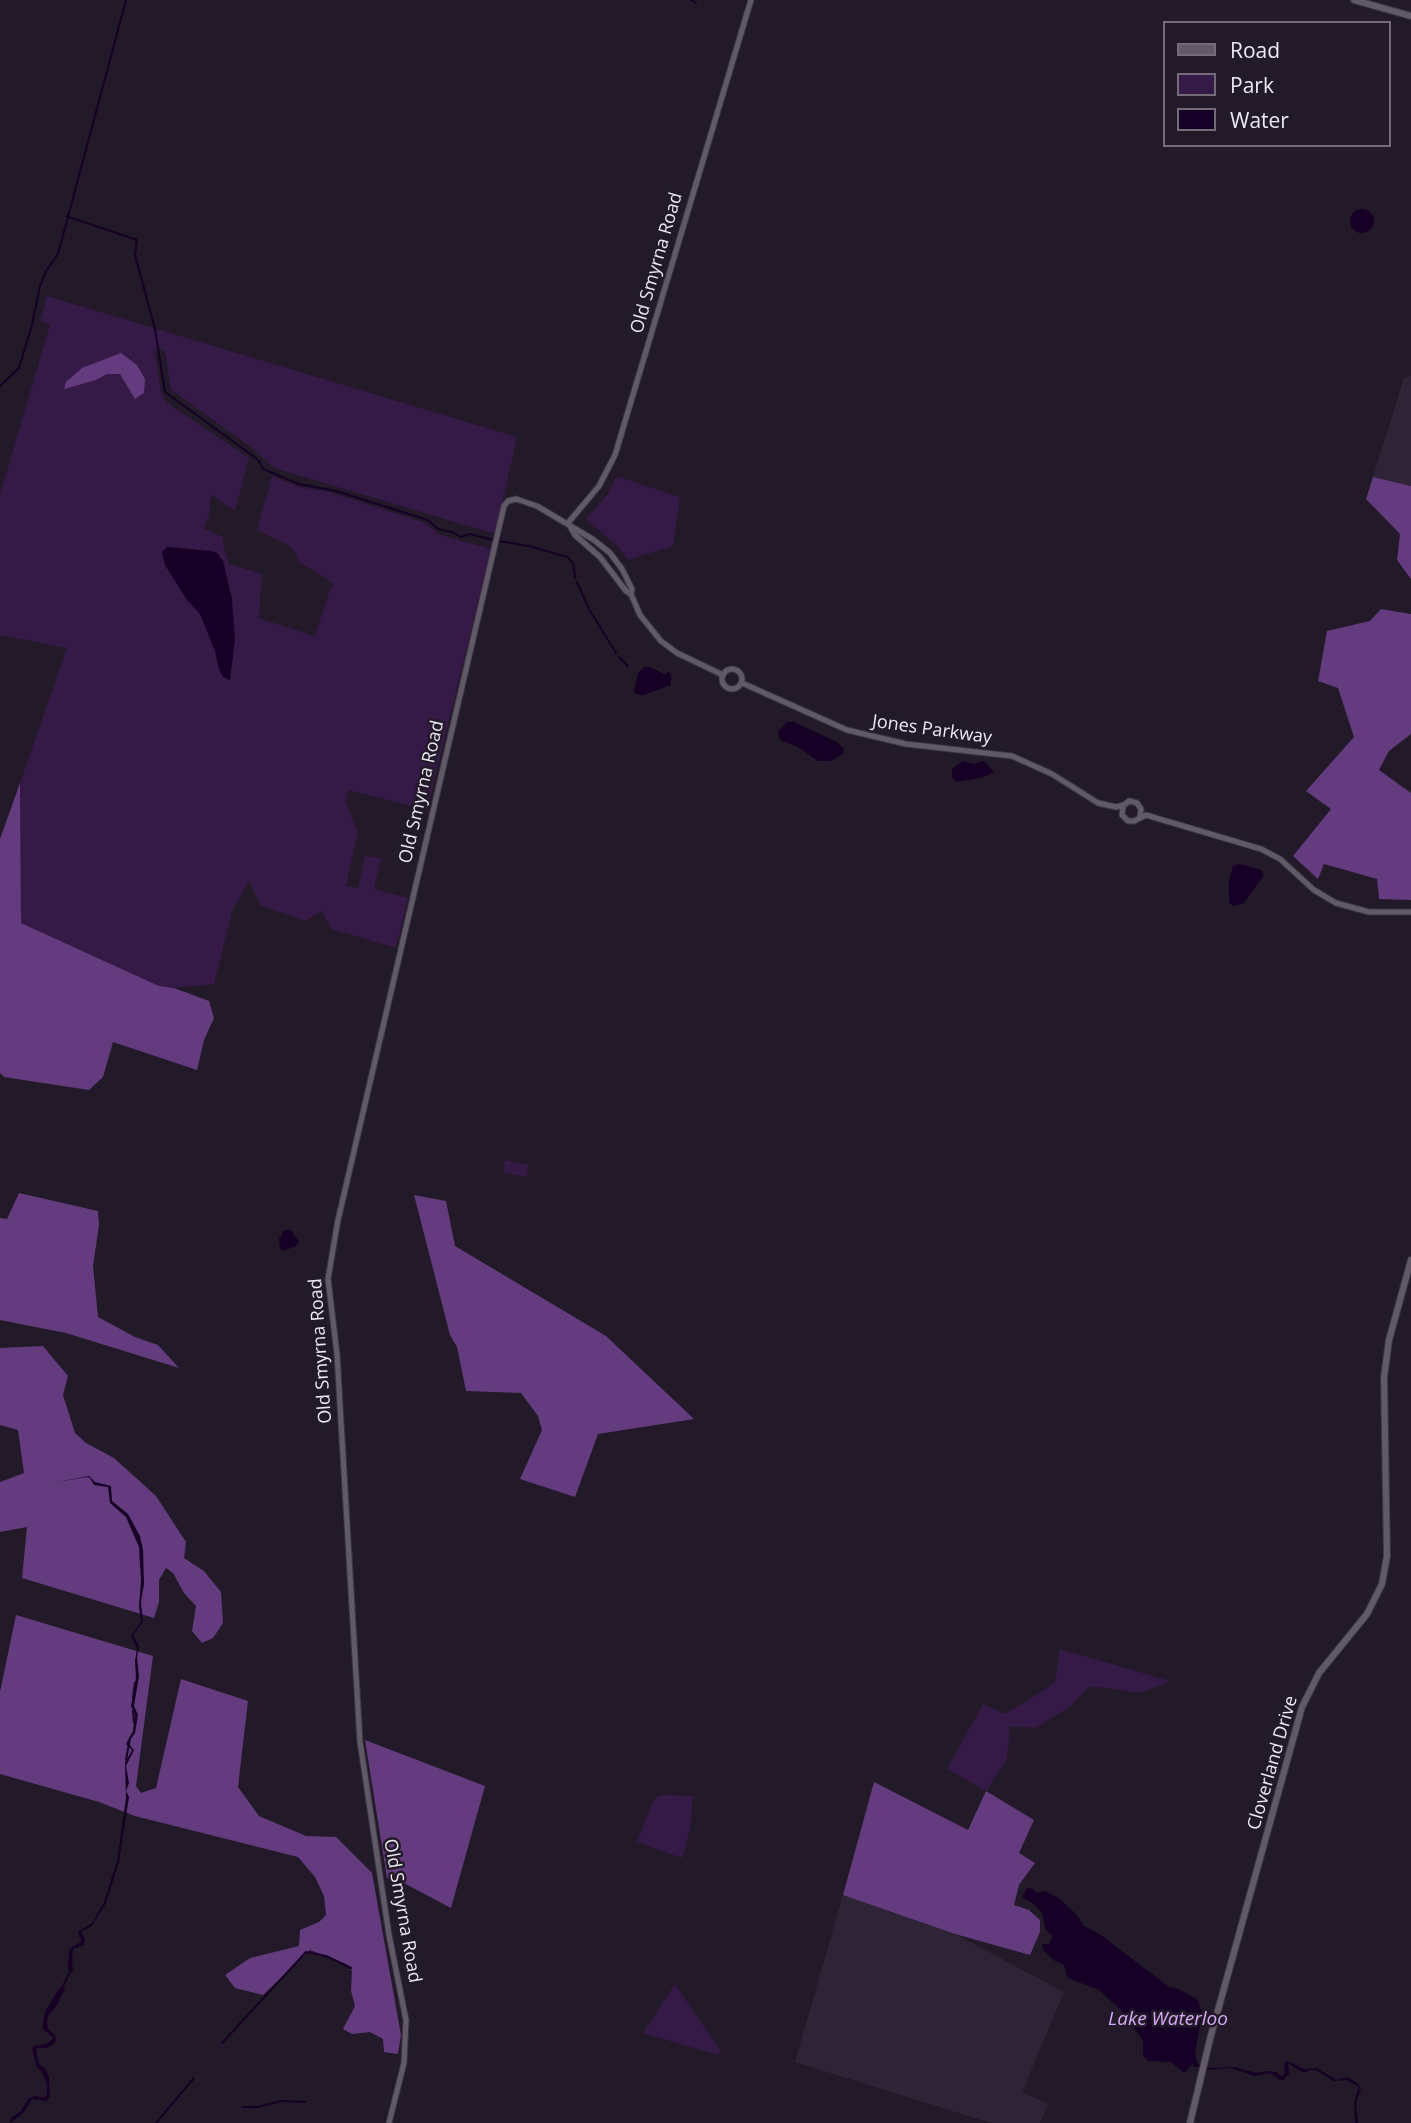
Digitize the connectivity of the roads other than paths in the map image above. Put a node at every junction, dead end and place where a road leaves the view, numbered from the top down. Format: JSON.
{"nodes":[{"id":1,"x":751,"y":0,"type":"edge"},
{"id":2,"x":1354,"y":0,"type":"edge"},
{"id":3,"x":1411,"y":16,"type":"edge"},
{"id":4,"x":568,"y":523,"type":"junction"},
{"id":5,"x":631,"y":594,"type":"junction"},
{"id":6,"x":723,"y":675,"type":"junction"},
{"id":7,"x":741,"y":683,"type":"junction"},
{"id":8,"x":1120,"y":808,"type":"junction"},
{"id":9,"x":1143,"y":816,"type":"junction"},
{"id":10,"x":1411,"y":912,"type":"edge"},
{"id":11,"x":1411,"y":1260,"type":"edge"},
{"id":12,"x":390,"y":2123,"type":"edge"},
{"id":13,"x":1190,"y":2123,"type":"edge"}],
"edges":[{"from":1,"to":4,"type":"street","name":"Old Smyrna Road"},
{"from":2,"to":3,"type":"main road"},
{"from":4,"to":5,"type":"street"},
{"from":4,"to":5,"type":"street"},
{"from":4,"to":12,"type":"street","name":"Old Smyrna Road"},
{"from":5,"to":6,"type":"street"},
{"from":6,"to":7,"type":"street"},
{"from":6,"to":7,"type":"street"},
{"from":7,"to":8,"type":"street","name":"Jones Parkway"},
{"from":8,"to":9,"type":"street"},
{"from":8,"to":9,"type":"street"},
{"from":9,"to":10,"type":"street"},
{"from":11,"to":13,"type":"main road","name":"Cloverland Drive"}]}
